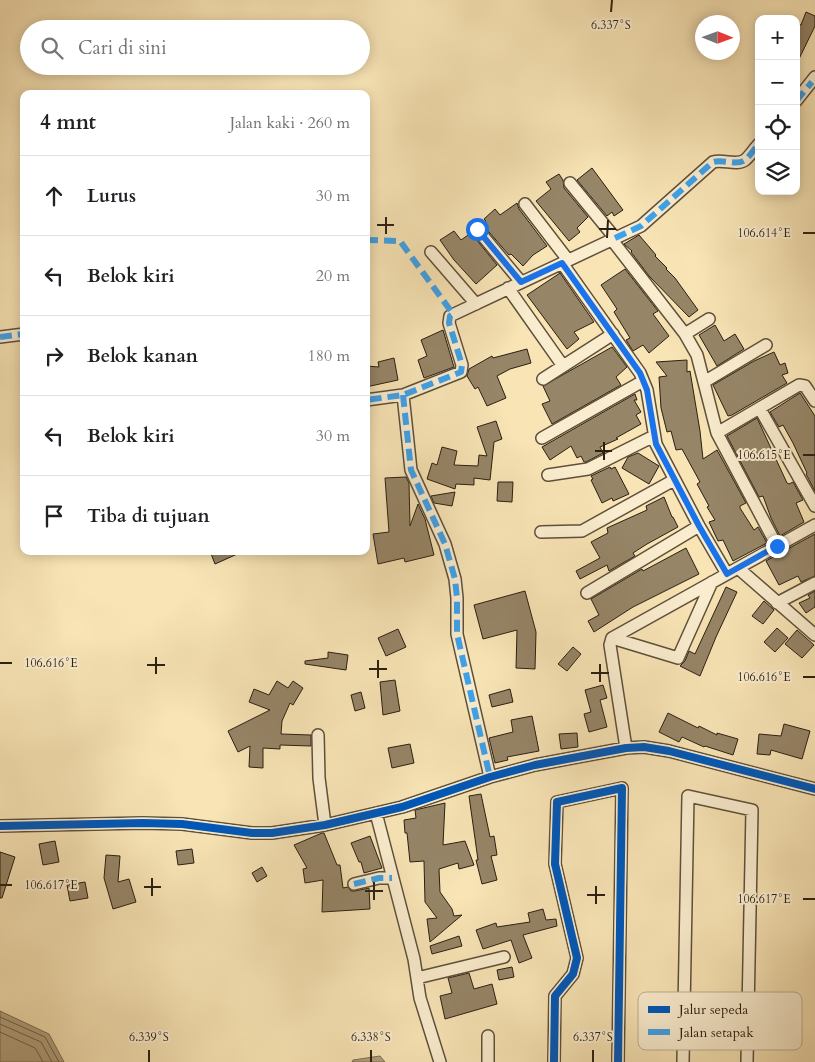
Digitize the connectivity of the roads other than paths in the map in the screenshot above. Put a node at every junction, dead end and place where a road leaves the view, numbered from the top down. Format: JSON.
{"nodes":[{"id":1,"x":814,"y":81,"type":"edge"},
{"id":2,"x":800,"y":97,"type":"edge"},
{"id":3,"x":755,"y":148,"type":"edge"},
{"id":4,"x":570,"y":182,"type":"dead end"},
{"id":5,"x":525,"y":204,"type":"dead end"},
{"id":6,"x":477,"y":229,"type":"dead end"},
{"id":7,"x":614,"y":239,"type":"junction"},
{"id":8,"x":431,"y":252,"type":"dead end"},
{"id":9,"x":565,"y":262,"type":"junction"},
{"id":10,"x":521,"y":282,"type":"junction"},
{"id":11,"x":508,"y":288,"type":"junction"},
{"id":12,"x":476,"y":304,"type":"junction"},
{"id":13,"x":709,"y":319,"type":"dead end"},
{"id":14,"x":20,"y":334,"type":"edge"},
{"id":15,"x":613,"y":334,"type":"junction"},
{"id":16,"x":684,"y":334,"type":"junction"},
{"id":17,"x":0,"y":337,"type":"edge"},
{"id":18,"x":766,"y":345,"type":"dead end"},
{"id":19,"x":563,"y":366,"type":"junction"},
{"id":20,"x":543,"y":379,"type":"dead end"},
{"id":21,"x":643,"y":381,"type":"junction"},
{"id":22,"x":704,"y":382,"type":"junction"},
{"id":23,"x":403,"y":395,"type":"junction"},
{"id":24,"x":370,"y":399,"type":"edge"},
{"id":25,"x":815,"y":401,"type":"edge"},
{"id":26,"x":760,"y":409,"type":"junction"},
{"id":27,"x":717,"y":433,"type":"junction"},
{"id":28,"x":654,"y":436,"type":"junction"},
{"id":29,"x":542,"y":438,"type":"dead end"},
{"id":30,"x":548,"y":474,"type":"dead end"},
{"id":31,"x":674,"y":480,"type":"junction"},
{"id":32,"x":815,"y":506,"type":"edge"},
{"id":33,"x":815,"y":525,"type":"edge"},
{"id":34,"x":699,"y":526,"type":"junction"},
{"id":35,"x":541,"y":532,"type":"dead end"},
{"id":36,"x":777,"y":546,"type":"junction"},
{"id":37,"x":738,"y":568,"type":"junction"},
{"id":38,"x":727,"y":574,"type":"junction"},
{"id":39,"x":712,"y":582,"type":"junction"},
{"id":40,"x":815,"y":583,"type":"edge"},
{"id":41,"x":587,"y":593,"type":"dead end"},
{"id":42,"x":777,"y":603,"type":"junction"},
{"id":43,"x":815,"y":635,"type":"edge"},
{"id":44,"x":612,"y":638,"type":"junction"},
{"id":45,"x":318,"y":735,"type":"dead end"},
{"id":46,"x":626,"y":748,"type":"junction"},
{"id":47,"x":490,"y":777,"type":"junction"},
{"id":48,"x":815,"y":789,"type":"edge"},
{"id":49,"x":376,"y":813,"type":"junction"},
{"id":50,"x":325,"y":825,"type":"junction"},
{"id":51,"x":0,"y":826,"type":"edge"},
{"id":52,"x":392,"y":878,"type":"junction"},
{"id":53,"x":354,"y":884,"type":"dead end"},
{"id":54,"x":504,"y":957,"type":"dead end"},
{"id":55,"x":417,"y":978,"type":"junction"},
{"id":56,"x":684,"y":992,"type":"edge"},
{"id":57,"x":748,"y":992,"type":"edge"},
{"id":58,"x":488,"y":1036,"type":"dead end"},
{"id":59,"x":440,"y":1062,"type":"edge"},
{"id":60,"x":488,"y":1062,"type":"edge"},
{"id":61,"x":554,"y":1062,"type":"edge"},
{"id":62,"x":618,"y":1062,"type":"edge"}],
"edges":[{"from":1,"to":2,"type":"street"},
{"from":3,"to":7,"type":"street"},
{"from":4,"to":7,"type":"street"},
{"from":5,"to":9,"type":"street"},
{"from":6,"to":10,"type":"street"},
{"from":7,"to":9,"type":"street"},
{"from":7,"to":16,"type":"street"},
{"from":8,"to":12,"type":"street"},
{"from":9,"to":10,"type":"street"},
{"from":9,"to":15,"type":"street"},
{"from":10,"to":11,"type":"street"},
{"from":11,"to":12,"type":"street"},
{"from":11,"to":19,"type":"street"},
{"from":12,"to":23,"type":"street"},
{"from":13,"to":16,"type":"street"},
{"from":14,"to":17,"type":"street"},
{"from":15,"to":19,"type":"street"},
{"from":15,"to":21,"type":"street"},
{"from":16,"to":22,"type":"street"},
{"from":18,"to":22,"type":"street"},
{"from":19,"to":20,"type":"street"},
{"from":21,"to":28,"type":"street"},
{"from":21,"to":29,"type":"street"},
{"from":22,"to":27,"type":"street"},
{"from":23,"to":24,"type":"street"},
{"from":23,"to":47,"type":"street"},
{"from":25,"to":26,"type":"street"},
{"from":26,"to":27,"type":"street"},
{"from":26,"to":32,"type":"street"},
{"from":27,"to":36,"type":"street"},
{"from":28,"to":30,"type":"street"},
{"from":28,"to":31,"type":"street"},
{"from":31,"to":34,"type":"street"},
{"from":31,"to":35,"type":"street"},
{"from":33,"to":36,"type":"street"},
{"from":34,"to":38,"type":"street"},
{"from":34,"to":41,"type":"street"},
{"from":36,"to":37,"type":"street"},
{"from":37,"to":38,"type":"street"},
{"from":37,"to":42,"type":"street"},
{"from":38,"to":39,"type":"street"},
{"from":39,"to":44,"type":"street"},
{"from":39,"to":44,"type":"street"},
{"from":40,"to":42,"type":"street"},
{"from":42,"to":43,"type":"street"},
{"from":44,"to":46,"type":"street"},
{"from":45,"to":50,"type":"street"},
{"from":46,"to":47,"type":"street"},
{"from":46,"to":48,"type":"street"},
{"from":47,"to":49,"type":"street"},
{"from":49,"to":50,"type":"street"},
{"from":49,"to":52,"type":"street"},
{"from":50,"to":51,"type":"street"},
{"from":52,"to":53,"type":"street"},
{"from":52,"to":55,"type":"street"},
{"from":54,"to":55,"type":"street"},
{"from":55,"to":59,"type":"street"},
{"from":56,"to":57,"type":"street"},
{"from":58,"to":60,"type":"street"},
{"from":61,"to":62,"type":"street"}]}
